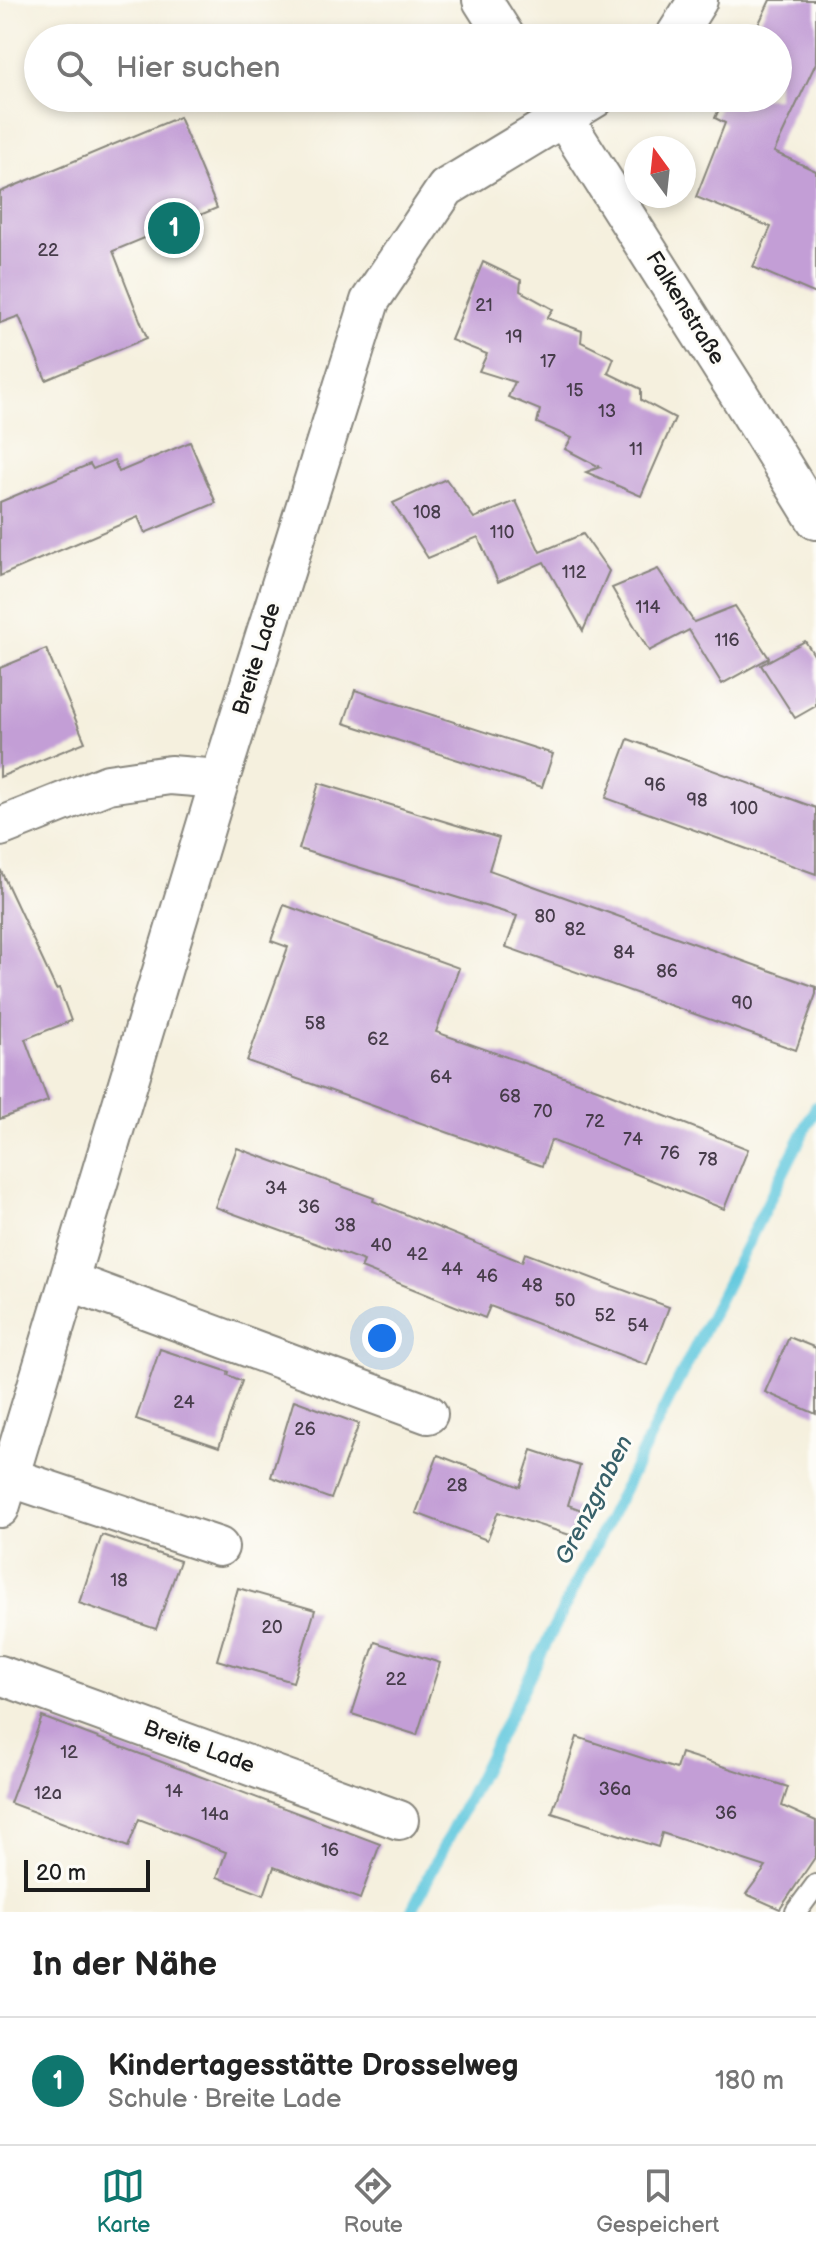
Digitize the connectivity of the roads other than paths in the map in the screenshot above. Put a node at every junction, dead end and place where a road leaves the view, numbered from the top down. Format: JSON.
{"nodes":[{"id":1,"x":482,"y":0,"type":"edge"},
{"id":2,"x":698,"y":0,"type":"edge"},
{"id":3,"x":497,"y":24,"type":"edge"},
{"id":4,"x":683,"y":24,"type":"edge"},
{"id":5,"x":558,"y":112,"type":"edge"},
{"id":6,"x":575,"y":112,"type":"edge"},
{"id":7,"x":816,"y":520,"type":"edge"},
{"id":8,"x":220,"y":779,"type":"junction"},
{"id":9,"x":0,"y":827,"type":"edge"},
{"id":10,"x":69,"y":1281,"type":"junction"},
{"id":11,"x":428,"y":1414,"type":"dead end"},
{"id":12,"x":5,"y":1492,"type":"edge"},
{"id":13,"x":219,"y":1547,"type":"dead end"},
{"id":14,"x":0,"y":1675,"type":"edge"},
{"id":15,"x":399,"y":1820,"type":"dead end"},
{"id":16,"x":816,"y":1885,"type":"edge"},
{"id":17,"x":796,"y":1912,"type":"edge"}],
"edges":[{"from":1,"to":3,"type":"street"},
{"from":2,"to":4,"type":"street"},
{"from":5,"to":8,"type":"street","name":"Breite Lade"},
{"from":6,"to":7,"type":"street","name":"Falkenstraße"},
{"from":8,"to":9,"type":"street"},
{"from":8,"to":10,"type":"street","name":"Breite Lade"},
{"from":10,"to":11,"type":"street"},
{"from":10,"to":12,"type":"street","name":"Breite Lade"},
{"from":12,"to":13,"type":"street","name":"Breite Lade"},
{"from":14,"to":15,"type":"street","name":"Breite Lade"},
{"from":16,"to":17,"type":"lane"}]}
